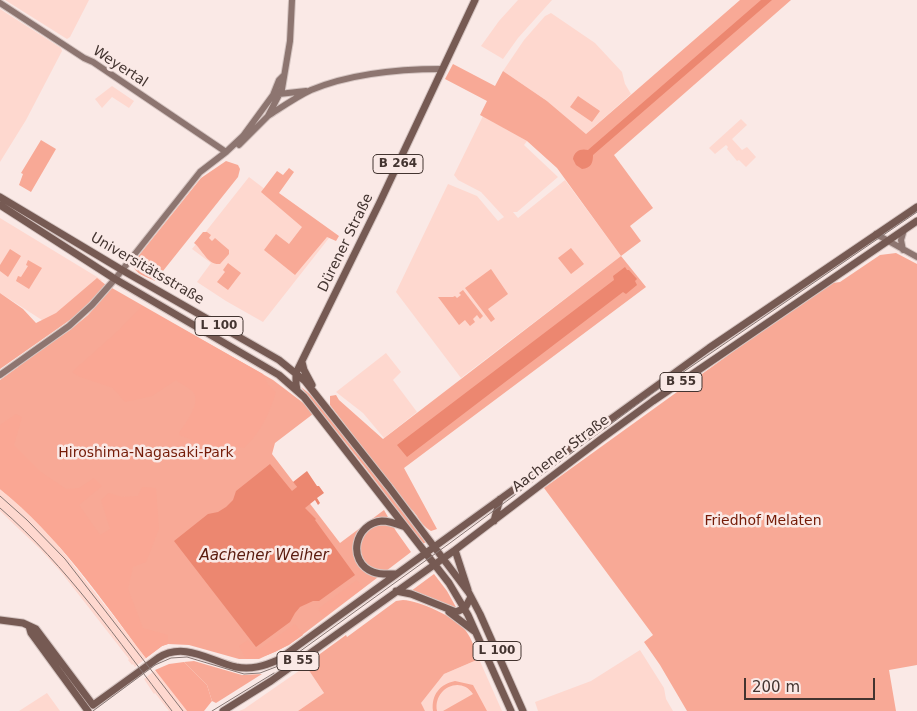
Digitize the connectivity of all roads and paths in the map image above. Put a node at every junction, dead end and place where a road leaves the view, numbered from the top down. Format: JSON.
{"nodes":[{"id":1,"x":292,"y":0,"type":"edge"},
{"id":2,"x":475,"y":0,"type":"edge"},
{"id":3,"x":0,"y":3,"type":"edge"},
{"id":4,"x":442,"y":69,"type":"junction"},
{"id":5,"x":283,"y":76,"type":"junction"},
{"id":6,"x":309,"y":91,"type":"junction"},
{"id":7,"x":280,"y":94,"type":"junction"},
{"id":8,"x":273,"y":95,"type":"junction"},
{"id":9,"x":268,"y":116,"type":"junction"},
{"id":10,"x":226,"y":152,"type":"junction"},
{"id":11,"x":0,"y":197,"type":"edge"},
{"id":12,"x":0,"y":205,"type":"edge"},
{"id":13,"x":917,"y":207,"type":"edge"},
{"id":14,"x":917,"y":221,"type":"edge"},
{"id":15,"x":904,"y":230,"type":"junction"},
{"id":16,"x":876,"y":234,"type":"junction"},
{"id":17,"x":887,"y":242,"type":"junction"},
{"id":18,"x":876,"y":249,"type":"junction"},
{"id":19,"x":903,"y":250,"type":"junction"},
{"id":20,"x":917,"y":257,"type":"edge"},
{"id":21,"x":122,"y":270,"type":"junction"},
{"id":22,"x":115,"y":279,"type":"junction"},
{"id":23,"x":181,"y":304,"type":"junction"},
{"id":24,"x":173,"y":313,"type":"junction"},
{"id":25,"x":302,"y":362,"type":"junction"},
{"id":26,"x":296,"y":373,"type":"junction"},
{"id":27,"x":0,"y":375,"type":"edge"},
{"id":28,"x":279,"y":375,"type":"junction"},
{"id":29,"x":308,"y":384,"type":"junction"},
{"id":30,"x":298,"y":390,"type":"junction"},
{"id":31,"x":318,"y":396,"type":"junction"},
{"id":32,"x":500,"y":499,"type":"junction"},
{"id":33,"x":481,"y":513,"type":"junction"},
{"id":34,"x":494,"y":521,"type":"junction"},
{"id":35,"x":486,"y":526,"type":"junction"},
{"id":36,"x":406,"y":527,"type":"junction"},
{"id":37,"x":434,"y":546,"type":"junction"},
{"id":38,"x":455,"y":550,"type":"junction"},
{"id":39,"x":426,"y":553,"type":"junction"},
{"id":40,"x":444,"y":558,"type":"junction"},
{"id":41,"x":434,"y":564,"type":"junction"},
{"id":42,"x":397,"y":574,"type":"junction"},
{"id":43,"x":396,"y":591,"type":"junction"},
{"id":44,"x":470,"y":595,"type":"junction"},
{"id":45,"x":444,"y":608,"type":"junction"},
{"id":46,"x":465,"y":608,"type":"junction"},
{"id":47,"x":0,"y":620,"type":"edge"},
{"id":48,"x":477,"y":635,"type":"junction"},
{"id":49,"x":91,"y":710,"type":"edge"},
{"id":50,"x":223,"y":711,"type":"edge"},
{"id":51,"x":510,"y":711,"type":"edge"},
{"id":52,"x":523,"y":711,"type":"edge"}],
"edges":[{"from":1,"to":5,"type":"main road"},
{"from":2,"to":4,"type":"main road","name":"Dürener Straße","number":"B 264"},
{"from":3,"to":10,"type":"main road","name":"Weyertal"},
{"from":4,"to":6,"type":"main road"},
{"from":4,"to":25,"type":"main road","name":"Dürener Straße","number":"B 264"},
{"from":5,"to":7,"type":"main road"},
{"from":5,"to":8,"type":"main road"},
{"from":6,"to":7,"type":"main road"},
{"from":6,"to":9,"type":"main road"},
{"from":7,"to":8,"type":"main road"},
{"from":7,"to":9,"type":"main road"},
{"from":8,"to":10,"type":"main road"},
{"from":9,"to":10,"type":"main road"},
{"from":10,"to":21,"type":"main road"},
{"from":11,"to":21,"type":"main road","name":"Universitätsstraße","number":"L 100"},
{"from":12,"to":22,"type":"main road","name":"Universitätsstraße","number":"L 100"},
{"from":13,"to":16,"type":"main road","name":"Aachener Straße","number":"B 55"},
{"from":14,"to":15,"type":"main road","name":"Aachener Straße","number":"B 55"},
{"from":15,"to":17,"type":"main road","name":"Aachener Straße","number":"B 55"},
{"from":15,"to":19,"type":"main road"},
{"from":16,"to":17,"type":"main road"},
{"from":16,"to":18,"type":"main road"},
{"from":16,"to":32,"type":"main road","name":"Aachener Straße","number":"B 55"},
{"from":17,"to":18,"type":"main road","name":"Aachener Straße","number":"B 55"},
{"from":17,"to":19,"type":"main road"},
{"from":18,"to":34,"type":"main road","name":"Aachener Straße","number":"B 55"},
{"from":19,"to":20,"type":"main road"},
{"from":21,"to":22,"type":"main road"},
{"from":21,"to":23,"type":"main road","name":"Universitätsstraße","number":"L 100"},
{"from":22,"to":24,"type":"main road","name":"Universitätsstraße","number":"L 100"},
{"from":22,"to":27,"type":"main road"},
{"from":23,"to":24,"type":"main road"},
{"from":23,"to":26,"type":"main road","name":"Universitätsstraße","number":"L 100"},
{"from":24,"to":28,"type":"main road","name":"Universitätsstraße","number":"L 100"},
{"from":25,"to":26,"type":"main road","name":"Dürener Straße","number":"B 264"},
{"from":25,"to":31,"type":"main road"},
{"from":26,"to":28,"type":"main road"},
{"from":26,"to":29,"type":"main road","name":"Universitätsstraße"},
{"from":26,"to":30,"type":"main road"},
{"from":28,"to":30,"type":"main road","name":"Universitätsstraße","number":"L 100"},
{"from":29,"to":30,"type":"main road"},
{"from":29,"to":31,"type":"main road","name":"Universitätsstraße"},
{"from":30,"to":36,"type":"main road","name":"Universitätsstraße"},
{"from":31,"to":37,"type":"main road","name":"Universitätsstraße"},
{"from":32,"to":33,"type":"main road","name":"Aachener Straße","number":"B 55"},
{"from":32,"to":34,"type":"main road"},
{"from":33,"to":35,"type":"main road"},
{"from":33,"to":37,"type":"main road","name":"Aachener Straße","number":"B 55"},
{"from":34,"to":35,"type":"main road","name":"Aachener Straße","number":"B 55"},
{"from":35,"to":38,"type":"main road","name":"Aachener Straße","number":"B 55"},
{"from":36,"to":39,"type":"main road","name":"Universitätsstraße"},
{"from":36,"to":42,"type":"main road"},
{"from":37,"to":39,"type":"main road","name":"Aachener Straße","number":"B 55"},
{"from":37,"to":40,"type":"main road","name":"Universitätsstraße"},
{"from":38,"to":40,"type":"main road","name":"Aachener Straße","number":"B 55"},
{"from":38,"to":44,"type":"main road","number":"L 100"},
{"from":39,"to":41,"type":"main road","name":"Universitätsstraße"},
{"from":39,"to":42,"type":"main road","name":"Aachener Straße","number":"B 55"},
{"from":40,"to":41,"type":"main road","name":"Aachener Straße","number":"B 55"},
{"from":40,"to":44,"type":"main road","number":"L 100"},
{"from":41,"to":43,"type":"main road","name":"Aachener Straße","number":"B 55"},
{"from":41,"to":46,"type":"main road","number":"L 100"},
{"from":42,"to":49,"type":"main road","name":"Aachener Straße","number":"B 55"},
{"from":43,"to":45,"type":"main road","number":"L 100"},
{"from":43,"to":50,"type":"main road","name":"Aachener Straße","number":"B 55"},
{"from":44,"to":46,"type":"main road"},
{"from":44,"to":52,"type":"main road","number":"L 100"},
{"from":45,"to":46,"type":"main road","number":"L 100"},
{"from":45,"to":48,"type":"main road","number":"L 100"},
{"from":46,"to":48,"type":"main road","number":"L 100"},
{"from":47,"to":49,"type":"main road","number":"B 55"},
{"from":48,"to":51,"type":"main road","number":"L 100"}]}
